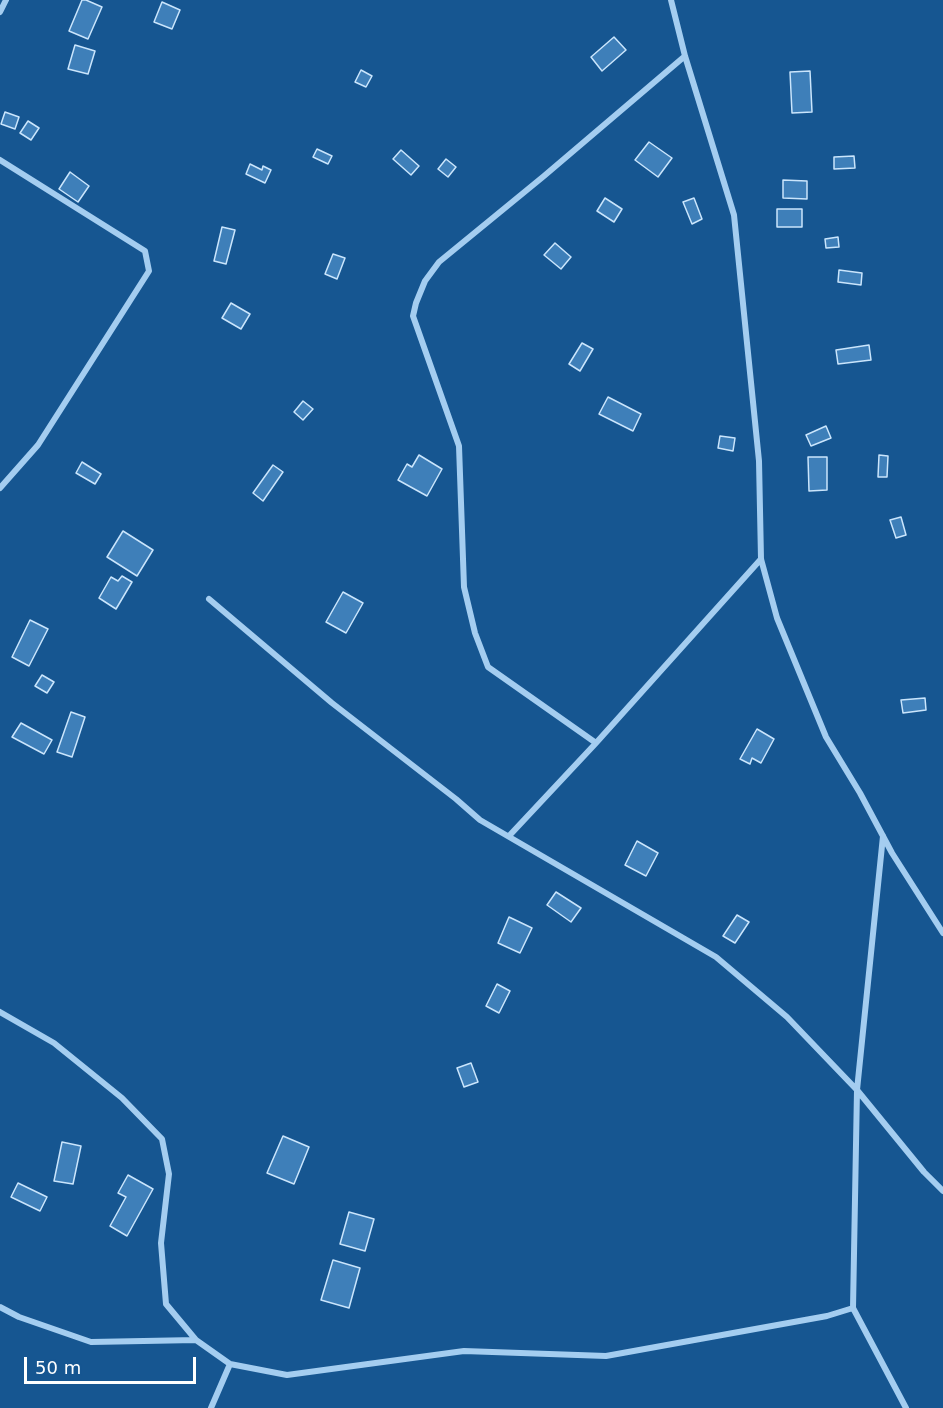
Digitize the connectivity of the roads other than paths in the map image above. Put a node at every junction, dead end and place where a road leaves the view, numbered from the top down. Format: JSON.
{"nodes":[{"id":1,"x":6,"y":0,"type":"edge"},
{"id":2,"x":671,"y":0,"type":"edge"},
{"id":3,"x":0,"y":12,"type":"edge"},
{"id":4,"x":685,"y":56,"type":"junction"},
{"id":5,"x":0,"y":160,"type":"edge"},
{"id":6,"x":0,"y":488,"type":"edge"},
{"id":7,"x":761,"y":559,"type":"junction"},
{"id":8,"x":209,"y":599,"type":"dead end"},
{"id":9,"x":596,"y":743,"type":"junction"},
{"id":10,"x":509,"y":836,"type":"junction"},
{"id":11,"x":883,"y":836,"type":"junction"},
{"id":12,"x":943,"y":933,"type":"edge"},
{"id":13,"x":0,"y":1012,"type":"edge"},
{"id":14,"x":856,"y":1090,"type":"junction"},
{"id":15,"x":943,"y":1191,"type":"edge"},
{"id":16,"x":0,"y":1307,"type":"edge"},
{"id":17,"x":853,"y":1308,"type":"junction"},
{"id":18,"x":196,"y":1340,"type":"junction"},
{"id":19,"x":230,"y":1364,"type":"junction"},
{"id":20,"x":211,"y":1408,"type":"edge"},
{"id":21,"x":906,"y":1408,"type":"edge"}],
"edges":[{"from":1,"to":3,"type":"street"},
{"from":2,"to":4,"type":"street"},
{"from":4,"to":7,"type":"street"},
{"from":4,"to":9,"type":"street"},
{"from":5,"to":6,"type":"street"},
{"from":7,"to":9,"type":"street"},
{"from":7,"to":11,"type":"street"},
{"from":8,"to":10,"type":"street"},
{"from":9,"to":10,"type":"street"},
{"from":10,"to":14,"type":"street"},
{"from":11,"to":12,"type":"street"},
{"from":11,"to":14,"type":"street"},
{"from":13,"to":18,"type":"street"},
{"from":14,"to":15,"type":"street"},
{"from":14,"to":17,"type":"street"},
{"from":16,"to":18,"type":"street"},
{"from":17,"to":19,"type":"street"},
{"from":17,"to":21,"type":"street"},
{"from":18,"to":19,"type":"street"},
{"from":19,"to":20,"type":"street"}]}
